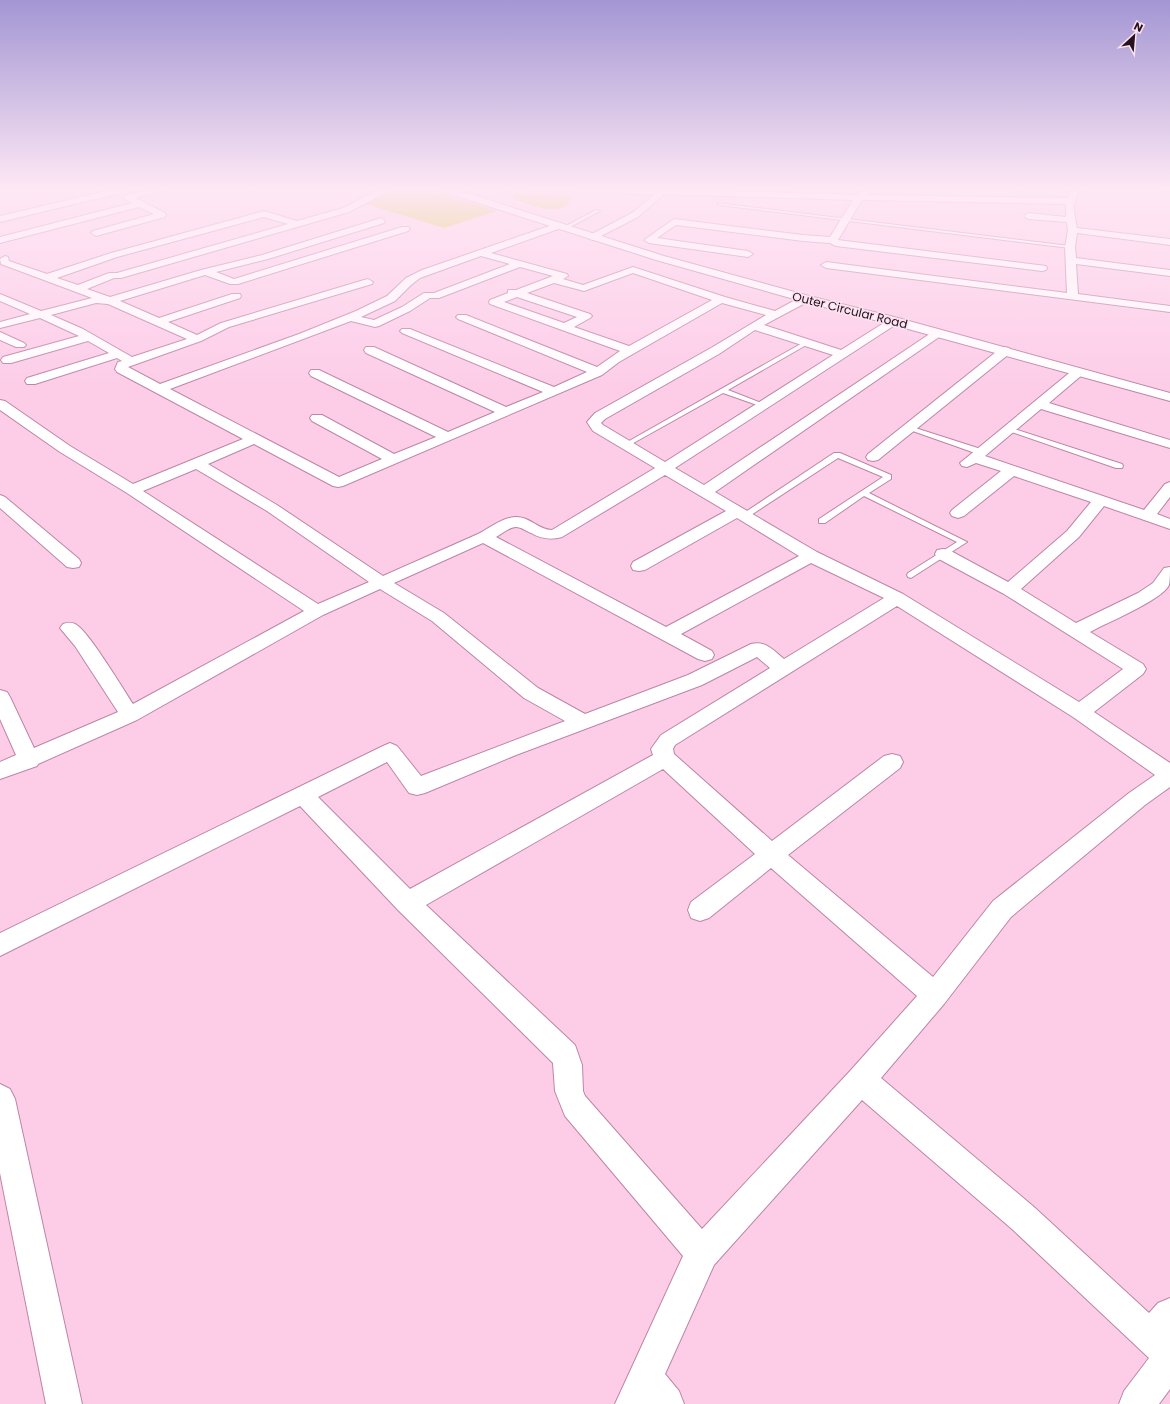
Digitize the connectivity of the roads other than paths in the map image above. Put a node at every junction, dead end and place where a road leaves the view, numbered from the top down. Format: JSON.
{"nodes":[{"id":1,"x":119,"y":254,"type":"edge"},
{"id":2,"x":195,"y":254,"type":"edge"},
{"id":3,"x":276,"y":254,"type":"edge"},
{"id":4,"x":326,"y":254,"type":"edge"},
{"id":5,"x":480,"y":254,"type":"edge"},
{"id":6,"x":483,"y":254,"type":"edge"},
{"id":7,"x":646,"y":254,"type":"edge"},
{"id":8,"x":744,"y":254,"type":"edge"},
{"id":9,"x":748,"y":254,"type":"dead end"},
{"id":10,"x":923,"y":254,"type":"edge"},
{"id":11,"x":1071,"y":254,"type":"edge"},
{"id":12,"x":5,"y":259,"type":"dead end"},
{"id":13,"x":1071,"y":260,"type":"junction"},
{"id":14,"x":519,"y":264,"type":"junction"},
{"id":15,"x":826,"y":265,"type":"dead end"},
{"id":16,"x":1042,"y":268,"type":"dead end"},
{"id":17,"x":205,"y":272,"type":"junction"},
{"id":18,"x":1170,"y":273,"type":"edge"},
{"id":19,"x":47,"y":278,"type":"junction"},
{"id":20,"x":478,"y":279,"type":"junction"},
{"id":21,"x":554,"y":280,"type":"junction"},
{"id":22,"x":368,"y":282,"type":"dead end"},
{"id":23,"x":491,"y":284,"type":"dead end"},
{"id":24,"x":78,"y":289,"type":"junction"},
{"id":25,"x":504,"y":289,"type":"dead end"},
{"id":26,"x":517,"y":294,"type":"junction"},
{"id":27,"x":236,"y":296,"type":"dead end"},
{"id":28,"x":0,"y":297,"type":"edge"},
{"id":29,"x":1073,"y":297,"type":"junction"},
{"id":30,"x":721,"y":299,"type":"junction"},
{"id":31,"x":805,"y":299,"type":"junction"},
{"id":32,"x":110,"y":301,"type":"junction"},
{"id":33,"x":1170,"y":309,"type":"edge"},
{"id":34,"x":41,"y":314,"type":"junction"},
{"id":35,"x":775,"y":314,"type":"junction"},
{"id":36,"x":349,"y":317,"type":"junction"},
{"id":37,"x":462,"y":317,"type":"dead end"},
{"id":38,"x":894,"y":321,"type":"junction"},
{"id":39,"x":158,"y":322,"type":"junction"},
{"id":40,"x":0,"y":325,"type":"edge"},
{"id":41,"x":754,"y":326,"type":"junction"},
{"id":42,"x":565,"y":327,"type":"junction"},
{"id":43,"x":406,"y":331,"type":"dead end"},
{"id":44,"x":938,"y":333,"type":"junction"},
{"id":45,"x":0,"y":335,"type":"edge"},
{"id":46,"x":89,"y":337,"type":"junction"},
{"id":47,"x":197,"y":339,"type":"junction"},
{"id":48,"x":806,"y":343,"type":"junction"},
{"id":49,"x":20,"y":346,"type":"dead end"},
{"id":50,"x":370,"y":350,"type":"dead end"},
{"id":51,"x":631,"y":351,"type":"junction"},
{"id":52,"x":1005,"y":351,"type":"junction"},
{"id":53,"x":118,"y":354,"type":"junction"},
{"id":54,"x":842,"y":354,"type":"junction"},
{"id":55,"x":7,"y":360,"type":"dead end"},
{"id":56,"x":131,"y":361,"type":"junction"},
{"id":57,"x":598,"y":372,"type":"junction"},
{"id":58,"x":1078,"y":372,"type":"junction"},
{"id":59,"x":315,"y":373,"type":"dead end"},
{"id":60,"x":31,"y":381,"type":"dead end"},
{"id":61,"x":159,"y":389,"type":"junction"},
{"id":62,"x":722,"y":390,"type":"junction"},
{"id":63,"x":553,"y":392,"type":"junction"},
{"id":64,"x":1170,"y":397,"type":"edge"},
{"id":65,"x":0,"y":404,"type":"edge"},
{"id":66,"x":1039,"y":404,"type":"junction"},
{"id":67,"x":762,"y":405,"type":"junction"},
{"id":68,"x":506,"y":412,"type":"junction"},
{"id":69,"x":317,"y":418,"type":"dead end"},
{"id":70,"x":909,"y":428,"type":"junction"},
{"id":71,"x":1008,"y":429,"type":"junction"},
{"id":72,"x":448,"y":437,"type":"junction"},
{"id":73,"x":255,"y":439,"type":"junction"},
{"id":74,"x":1170,"y":444,"type":"edge"},
{"id":75,"x":626,"y":445,"type":"junction"},
{"id":76,"x":873,"y":457,"type":"dead end"},
{"id":77,"x":973,"y":458,"type":"junction"},
{"id":78,"x":394,"y":460,"type":"junction"},
{"id":79,"x":196,"y":463,"type":"junction"},
{"id":80,"x":1119,"y":466,"type":"dead end"},
{"id":81,"x":666,"y":468,"type":"junction"},
{"id":82,"x":1012,"y":470,"type":"junction"},
{"id":83,"x":1170,"y":487,"type":"edge"},
{"id":84,"x":132,"y":490,"type":"junction"},
{"id":85,"x":706,"y":491,"type":"junction"},
{"id":86,"x":864,"y":494,"type":"junction"},
{"id":87,"x":0,"y":500,"type":"edge"},
{"id":88,"x":1101,"y":500,"type":"junction"},
{"id":89,"x":741,"y":513,"type":"junction"},
{"id":90,"x":958,"y":513,"type":"dead end"},
{"id":91,"x":1147,"y":516,"type":"junction"},
{"id":92,"x":822,"y":522,"type":"dead end"},
{"id":93,"x":1170,"y":524,"type":"edge"},
{"id":94,"x":484,"y":537,"type":"junction"},
{"id":95,"x":943,"y":554,"type":"junction"},
{"id":96,"x":812,"y":556,"type":"junction"},
{"id":97,"x":73,"y":563,"type":"dead end"},
{"id":98,"x":639,"y":566,"type":"dead end"},
{"id":99,"x":1170,"y":572,"type":"edge"},
{"id":100,"x":911,"y":575,"type":"dead end"},
{"id":101,"x":382,"y":583,"type":"junction"},
{"id":102,"x":1010,"y":590,"type":"junction"},
{"id":103,"x":897,"y":598,"type":"junction"},
{"id":104,"x":318,"y":611,"type":"junction"},
{"id":105,"x":69,"y":628,"type":"dead end"},
{"id":106,"x":1076,"y":632,"type":"junction"},
{"id":107,"x":667,"y":634,"type":"junction"},
{"id":108,"x":705,"y":655,"type":"dead end"},
{"id":109,"x":783,"y":668,"type":"junction"},
{"id":110,"x":0,"y":697,"type":"edge"},
{"id":111,"x":1080,"y":712,"type":"junction"},
{"id":112,"x":130,"y":715,"type":"junction"},
{"id":113,"x":583,"y":722,"type":"junction"},
{"id":114,"x":665,"y":758,"type":"junction"},
{"id":115,"x":28,"y":760,"type":"junction"},
{"id":116,"x":892,"y":762,"type":"dead end"},
{"id":117,"x":0,"y":771,"type":"edge"},
{"id":118,"x":1170,"y":775,"type":"edge"},
{"id":119,"x":302,"y":794,"type":"junction"},
{"id":120,"x":772,"y":855,"type":"junction"},
{"id":121,"x":407,"y":903,"type":"junction"},
{"id":122,"x":700,"y":910,"type":"dead end"},
{"id":123,"x":0,"y":945,"type":"edge"},
{"id":124,"x":935,"y":995,"type":"junction"},
{"id":125,"x":861,"y":1080,"type":"junction"},
{"id":126,"x":0,"y":1099,"type":"edge"},
{"id":127,"x":702,"y":1253,"type":"junction"},
{"id":128,"x":1165,"y":1341,"type":"edge"},
{"id":129,"x":639,"y":1391,"type":"edge"},
{"id":130,"x":64,"y":1404,"type":"edge"},
{"id":131,"x":666,"y":1404,"type":"edge"},
{"id":132,"x":1137,"y":1404,"type":"edge"}],
"edges":[{"from":1,"to":19,"type":"street"},
{"from":2,"to":24,"type":"street"},
{"from":3,"to":17,"type":"street"},
{"from":4,"to":17,"type":"street"},
{"from":5,"to":36,"type":"street"},
{"from":6,"to":14,"type":"street"},
{"from":7,"to":31,"type":"main road","name":"Outer Circular Road"},
{"from":8,"to":9,"type":"street"},
{"from":10,"to":16,"type":"street"},
{"from":11,"to":13,"type":"street"},
{"from":12,"to":19,"type":"street"},
{"from":13,"to":18,"type":"street"},
{"from":13,"to":29,"type":"street"},
{"from":14,"to":20,"type":"street"},
{"from":14,"to":21,"type":"street"},
{"from":15,"to":29,"type":"street"},
{"from":17,"to":32,"type":"street"},
{"from":19,"to":24,"type":"street"},
{"from":20,"to":23,"type":"street"},
{"from":20,"to":36,"type":"street"},
{"from":21,"to":26,"type":"street"},
{"from":21,"to":30,"type":"street"},
{"from":22,"to":47,"type":"street"},
{"from":24,"to":32,"type":"street"},
{"from":25,"to":26,"type":"street"},
{"from":26,"to":42,"type":"street"},
{"from":26,"to":42,"type":"street"},
{"from":27,"to":39,"type":"street"},
{"from":28,"to":34,"type":"street"},
{"from":29,"to":33,"type":"street"},
{"from":30,"to":35,"type":"street"},
{"from":30,"to":51,"type":"street"},
{"from":31,"to":35,"type":"street"},
{"from":31,"to":38,"type":"main road","name":"Outer Circular Road"},
{"from":32,"to":34,"type":"street"},
{"from":32,"to":39,"type":"street"},
{"from":34,"to":40,"type":"street"},
{"from":34,"to":46,"type":"street"},
{"from":35,"to":41,"type":"street"},
{"from":36,"to":61,"type":"street"},
{"from":37,"to":57,"type":"street"},
{"from":38,"to":44,"type":"main road","name":"Outer Circular Road"},
{"from":38,"to":54,"type":"street"},
{"from":39,"to":47,"type":"street"},
{"from":41,"to":48,"type":"street"},
{"from":41,"to":75,"type":"street"},
{"from":42,"to":51,"type":"street"},
{"from":43,"to":63,"type":"street"},
{"from":44,"to":52,"type":"main road","name":"Outer Circular Road"},
{"from":44,"to":85,"type":"street"},
{"from":45,"to":49,"type":"street"},
{"from":46,"to":53,"type":"street"},
{"from":46,"to":55,"type":"street"},
{"from":47,"to":56,"type":"street"},
{"from":48,"to":54,"type":"street"},
{"from":48,"to":62,"type":"lane"},
{"from":50,"to":68,"type":"street"},
{"from":51,"to":57,"type":"street"},
{"from":52,"to":58,"type":"main road","name":"Outer Circular Road"},
{"from":52,"to":70,"type":"street"},
{"from":53,"to":56,"type":"street"},
{"from":53,"to":60,"type":"street"},
{"from":54,"to":67,"type":"street"},
{"from":56,"to":61,"type":"street"},
{"from":57,"to":63,"type":"street"},
{"from":58,"to":64,"type":"main road","name":"Outer Circular Road"},
{"from":58,"to":66,"type":"street"},
{"from":59,"to":72,"type":"street"},
{"from":61,"to":73,"type":"street"},
{"from":62,"to":67,"type":"lane"},
{"from":62,"to":75,"type":"lane"},
{"from":63,"to":68,"type":"street"},
{"from":65,"to":84,"type":"street"},
{"from":66,"to":71,"type":"street"},
{"from":66,"to":74,"type":"street"},
{"from":67,"to":81,"type":"street"},
{"from":68,"to":72,"type":"street"},
{"from":69,"to":78,"type":"street"},
{"from":70,"to":76,"type":"street"},
{"from":70,"to":77,"type":"lane"},
{"from":71,"to":77,"type":"street"},
{"from":71,"to":80,"type":"lane"},
{"from":72,"to":78,"type":"street"},
{"from":73,"to":78,"type":"street"},
{"from":73,"to":79,"type":"street"},
{"from":75,"to":81,"type":"street"},
{"from":77,"to":82,"type":"street"},
{"from":79,"to":84,"type":"street"},
{"from":79,"to":101,"type":"street"},
{"from":81,"to":85,"type":"street"},
{"from":81,"to":94,"type":"street"},
{"from":82,"to":88,"type":"street"},
{"from":82,"to":90,"type":"street"},
{"from":83,"to":91,"type":"street"},
{"from":84,"to":104,"type":"street"},
{"from":85,"to":89,"type":"street"},
{"from":86,"to":89,"type":"lane"},
{"from":86,"to":92,"type":"lane"},
{"from":86,"to":95,"type":"lane"},
{"from":87,"to":97,"type":"street"},
{"from":88,"to":91,"type":"street"},
{"from":88,"to":102,"type":"street"},
{"from":89,"to":96,"type":"street"},
{"from":89,"to":98,"type":"street"},
{"from":91,"to":93,"type":"street"},
{"from":94,"to":101,"type":"street"},
{"from":94,"to":107,"type":"street"},
{"from":95,"to":100,"type":"lane"},
{"from":95,"to":102,"type":"street"},
{"from":96,"to":103,"type":"street"},
{"from":96,"to":107,"type":"street"},
{"from":99,"to":106,"type":"street"},
{"from":101,"to":104,"type":"street"},
{"from":101,"to":113,"type":"street"},
{"from":102,"to":106,"type":"street"},
{"from":103,"to":109,"type":"street"},
{"from":103,"to":111,"type":"street"},
{"from":104,"to":112,"type":"street"},
{"from":105,"to":112,"type":"street"},
{"from":106,"to":111,"type":"street"},
{"from":107,"to":108,"type":"street"},
{"from":109,"to":113,"type":"street"},
{"from":109,"to":114,"type":"street"},
{"from":110,"to":115,"type":"street"},
{"from":111,"to":118,"type":"street"},
{"from":112,"to":115,"type":"street"},
{"from":113,"to":119,"type":"street"},
{"from":114,"to":120,"type":"street"},
{"from":114,"to":121,"type":"street"},
{"from":115,"to":117,"type":"street"},
{"from":116,"to":120,"type":"street"},
{"from":118,"to":124,"type":"street"},
{"from":119,"to":121,"type":"street"},
{"from":119,"to":123,"type":"street"},
{"from":120,"to":122,"type":"street"},
{"from":120,"to":124,"type":"street"},
{"from":121,"to":127,"type":"street"},
{"from":124,"to":125,"type":"street"},
{"from":125,"to":127,"type":"street"},
{"from":125,"to":128,"type":"street"},
{"from":126,"to":130,"type":"street"},
{"from":127,"to":129,"type":"street"},
{"from":128,"to":132,"type":"street"},
{"from":129,"to":131,"type":"street"}]}
